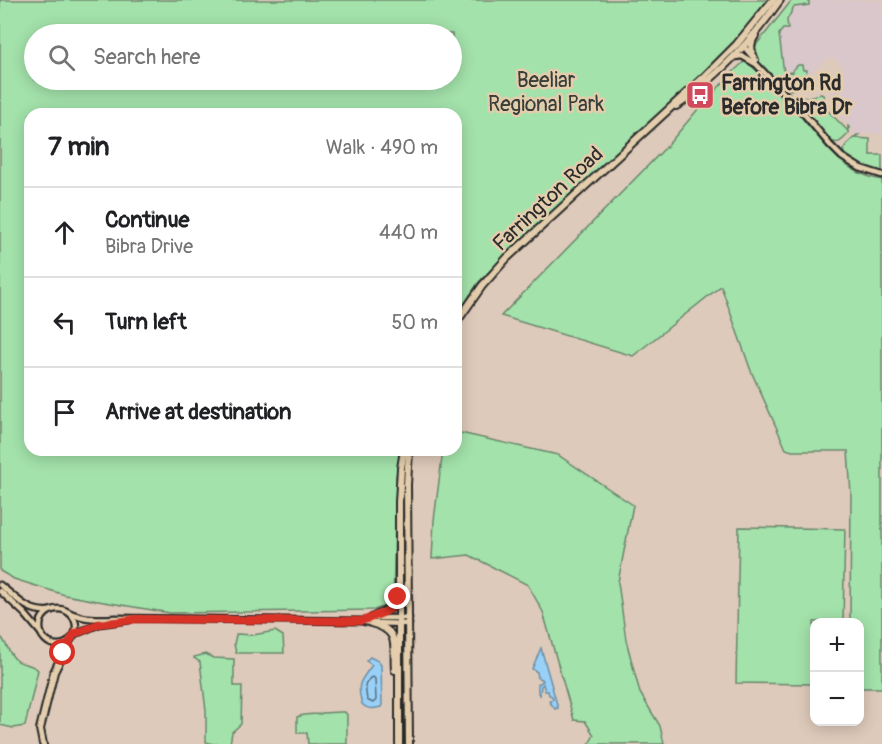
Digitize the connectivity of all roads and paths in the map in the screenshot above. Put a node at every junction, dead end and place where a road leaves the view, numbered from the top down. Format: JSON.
{"nodes":[{"id":1,"x":772,"y":0,"type":"edge"},
{"id":2,"x":781,"y":0,"type":"edge"},
{"id":3,"x":757,"y":20,"type":"junction"},
{"id":4,"x":744,"y":48,"type":"junction"},
{"id":5,"x":733,"y":57,"type":"junction"},
{"id":6,"x":746,"y":57,"type":"junction"},
{"id":7,"x":755,"y":62,"type":"junction"},
{"id":8,"x":701,"y":80,"type":"junction"},
{"id":9,"x":672,"y":107,"type":"junction"},
{"id":10,"x":882,"y":175,"type":"edge"},
{"id":11,"x":462,"y":314,"type":"edge"},
{"id":12,"x":403,"y":456,"type":"edge"},
{"id":13,"x":409,"y":456,"type":"edge"},
{"id":14,"x":0,"y":585,"type":"edge"},
{"id":15,"x":0,"y":591,"type":"edge"},
{"id":16,"x":398,"y":597,"type":"junction"},
{"id":17,"x":51,"y":611,"type":"junction"},
{"id":18,"x":68,"y":612,"type":"junction"},
{"id":19,"x":135,"y":619,"type":"junction"},
{"id":20,"x":371,"y":621,"type":"junction"},
{"id":21,"x":399,"y":621,"type":"junction"},
{"id":22,"x":409,"y":621,"type":"junction"},
{"id":23,"x":75,"y":633,"type":"junction"},
{"id":24,"x":42,"y":635,"type":"junction"},
{"id":25,"x":70,"y":640,"type":"junction"},
{"id":26,"x":399,"y":694,"type":"junction"},
{"id":27,"x":409,"y":716,"type":"junction"},
{"id":28,"x":43,"y":744,"type":"edge"},
{"id":29,"x":401,"y":744,"type":"edge"},
{"id":30,"x":409,"y":744,"type":"edge"}],
"edges":[{"from":1,"to":3,"type":"main road","name":"Farrington Road"},
{"from":2,"to":4,"type":"main road","name":"Farrington Road"},
{"from":2,"to":7,"type":"main road"},
{"from":3,"to":4,"type":"main road"},
{"from":3,"to":8,"type":"main road","name":"Farrington Road"},
{"from":4,"to":5,"type":"main road","name":"Farrington Road"},
{"from":4,"to":6,"type":"main road"},
{"from":4,"to":7,"type":"street"},
{"from":4,"to":8,"type":"main road"},
{"from":5,"to":6,"type":"street"},
{"from":5,"to":9,"type":"main road","name":"Farrington Road"},
{"from":6,"to":7,"type":"street"},
{"from":7,"to":10,"type":"street"},
{"from":8,"to":9,"type":"main road","name":"Farrington Road"},
{"from":9,"to":11,"type":"main road","name":"Farrington Road"},
{"from":12,"to":16,"type":"main road"},
{"from":13,"to":22,"type":"main road"},
{"from":14,"to":17,"type":"street"},
{"from":15,"to":24,"type":"street"},
{"from":16,"to":20,"type":"main road"},
{"from":16,"to":21,"type":"main road"},
{"from":17,"to":18,"type":"street"},
{"from":17,"to":24,"type":"street"},
{"from":18,"to":19,"type":"street"},
{"from":18,"to":23,"type":"street"},
{"from":19,"to":20,"type":"street"},
{"from":19,"to":23,"type":"street"},
{"from":20,"to":21,"type":"street"},
{"from":20,"to":26,"type":"main road"},
{"from":21,"to":22,"type":"street"},
{"from":21,"to":26,"type":"main road"},
{"from":22,"to":27,"type":"main road"},
{"from":23,"to":25,"type":"street"},
{"from":24,"to":25,"type":"street"},
{"from":25,"to":28,"type":"main road"},
{"from":26,"to":29,"type":"main road"},
{"from":27,"to":29,"type":"main road"},
{"from":27,"to":30,"type":"main road"}]}
